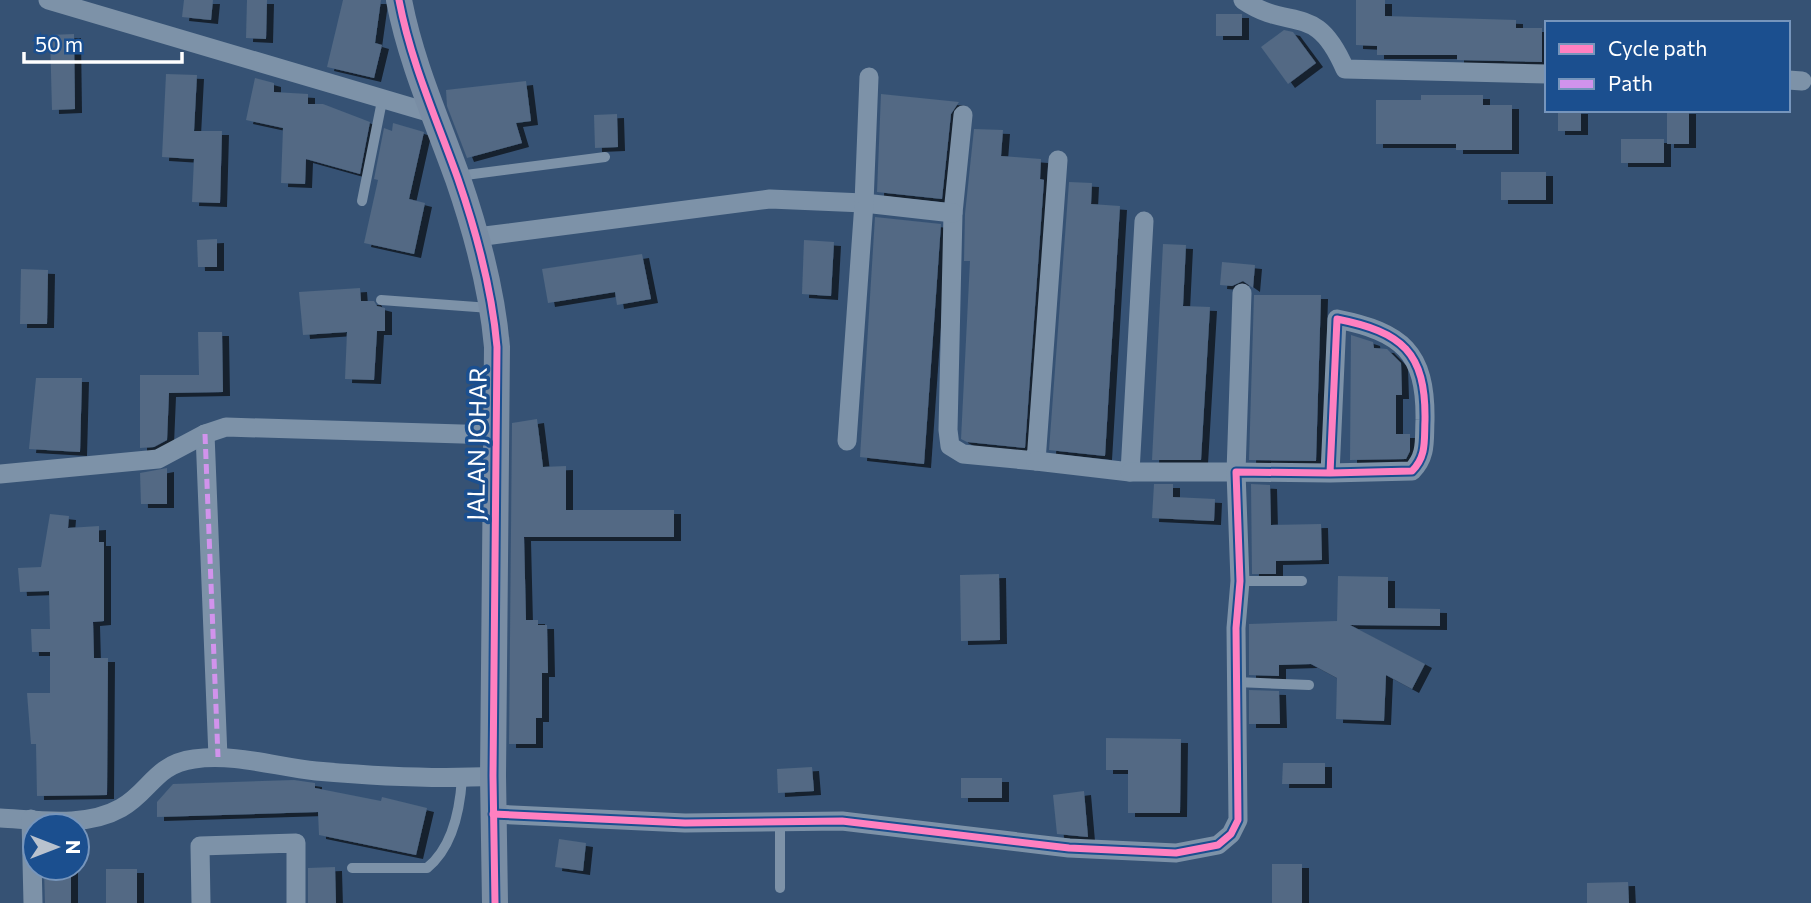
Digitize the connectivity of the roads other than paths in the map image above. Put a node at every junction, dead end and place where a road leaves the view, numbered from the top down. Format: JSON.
{"nodes":[{"id":1,"x":48,"y":0,"type":"edge"},
{"id":2,"x":399,"y":0,"type":"edge"},
{"id":3,"x":1243,"y":0,"type":"edge"},
{"id":4,"x":1545,"y":74,"type":"edge"},
{"id":5,"x":869,"y":77,"type":"dead end"},
{"id":6,"x":382,"y":101,"type":"junction"},
{"id":7,"x":431,"y":113,"type":"junction"},
{"id":8,"x":963,"y":114,"type":"dead end"},
{"id":9,"x":605,"y":157,"type":"dead end"},
{"id":10,"x":1058,"y":160,"type":"dead end"},
{"id":11,"x":457,"y":177,"type":"junction"},
{"id":12,"x":362,"y":201,"type":"dead end"},
{"id":13,"x":864,"y":203,"type":"junction"},
{"id":14,"x":953,"y":213,"type":"junction"},
{"id":15,"x":1144,"y":221,"type":"dead end"},
{"id":16,"x":477,"y":237,"type":"junction"},
{"id":17,"x":1242,"y":293,"type":"dead end"},
{"id":18,"x":381,"y":300,"type":"dead end"},
{"id":19,"x":494,"y":309,"type":"junction"},
{"id":20,"x":205,"y":434,"type":"junction"},
{"id":21,"x":495,"y":435,"type":"junction"},
{"id":22,"x":846,"y":441,"type":"dead end"},
{"id":23,"x":1035,"y":461,"type":"junction"},
{"id":24,"x":1130,"y":472,"type":"junction"},
{"id":25,"x":1236,"y":472,"type":"junction"},
{"id":26,"x":1330,"y":473,"type":"junction"},
{"id":27,"x":0,"y":474,"type":"edge"},
{"id":28,"x":1240,"y":582,"type":"junction"},
{"id":29,"x":1301,"y":582,"type":"dead end"},
{"id":30,"x":1235,"y":682,"type":"junction"},
{"id":31,"x":1309,"y":685,"type":"dead end"},
{"id":32,"x":218,"y":757,"type":"junction"},
{"id":33,"x":493,"y":776,"type":"junction"},
{"id":34,"x":462,"y":778,"type":"junction"},
{"id":35,"x":493,"y":814,"type":"junction"},
{"id":36,"x":91,"y":817,"type":"edge"},
{"id":37,"x":0,"y":818,"type":"edge"},
{"id":38,"x":21,"y":819,"type":"edge"},
{"id":39,"x":780,"y":822,"type":"junction"},
{"id":40,"x":352,"y":868,"type":"dead end"},
{"id":41,"x":32,"y":882,"type":"edge"},
{"id":42,"x":780,"y":888,"type":"dead end"},
{"id":43,"x":33,"y":903,"type":"edge"},
{"id":44,"x":201,"y":903,"type":"edge"},
{"id":45,"x":296,"y":903,"type":"edge"},
{"id":46,"x":495,"y":903,"type":"edge"}],
"edges":[{"from":1,"to":6,"type":"street"},
{"from":2,"to":7,"type":"street","name":"JALAN JOHAR"},
{"from":3,"to":4,"type":"street"},
{"from":5,"to":13,"type":"street"},
{"from":6,"to":7,"type":"street"},
{"from":6,"to":12,"type":"lane"},
{"from":7,"to":11,"type":"street","name":"JALAN JOHAR"},
{"from":8,"to":14,"type":"street"},
{"from":9,"to":11,"type":"lane"},
{"from":10,"to":23,"type":"street"},
{"from":11,"to":16,"type":"street","name":"JALAN JOHAR"},
{"from":13,"to":14,"type":"street"},
{"from":13,"to":16,"type":"street"},
{"from":13,"to":22,"type":"street"},
{"from":14,"to":23,"type":"street"},
{"from":15,"to":24,"type":"street"},
{"from":16,"to":19,"type":"street","name":"JALAN JOHAR"},
{"from":17,"to":25,"type":"street"},
{"from":18,"to":19,"type":"lane"},
{"from":19,"to":21,"type":"street","name":"JALAN JOHAR"},
{"from":20,"to":21,"type":"street"},
{"from":20,"to":27,"type":"street"},
{"from":20,"to":32,"type":"street"},
{"from":21,"to":33,"type":"street","name":"JALAN JOHAR"},
{"from":23,"to":24,"type":"street"},
{"from":24,"to":25,"type":"street"},
{"from":25,"to":26,"type":"street"},
{"from":25,"to":28,"type":"street"},
{"from":26,"to":26,"type":"street"},
{"from":28,"to":29,"type":"lane"},
{"from":28,"to":30,"type":"street"},
{"from":30,"to":31,"type":"lane"},
{"from":30,"to":39,"type":"street"},
{"from":32,"to":34,"type":"street"},
{"from":32,"to":36,"type":"street"},
{"from":33,"to":34,"type":"street"},
{"from":33,"to":35,"type":"street","name":"JALAN JOHAR"},
{"from":34,"to":40,"type":"lane"},
{"from":35,"to":39,"type":"street"},
{"from":35,"to":46,"type":"street","name":"JALAN JOHAR"},
{"from":37,"to":38,"type":"street"},
{"from":39,"to":42,"type":"lane"},
{"from":41,"to":43,"type":"street"},
{"from":44,"to":45,"type":"street"}]}
